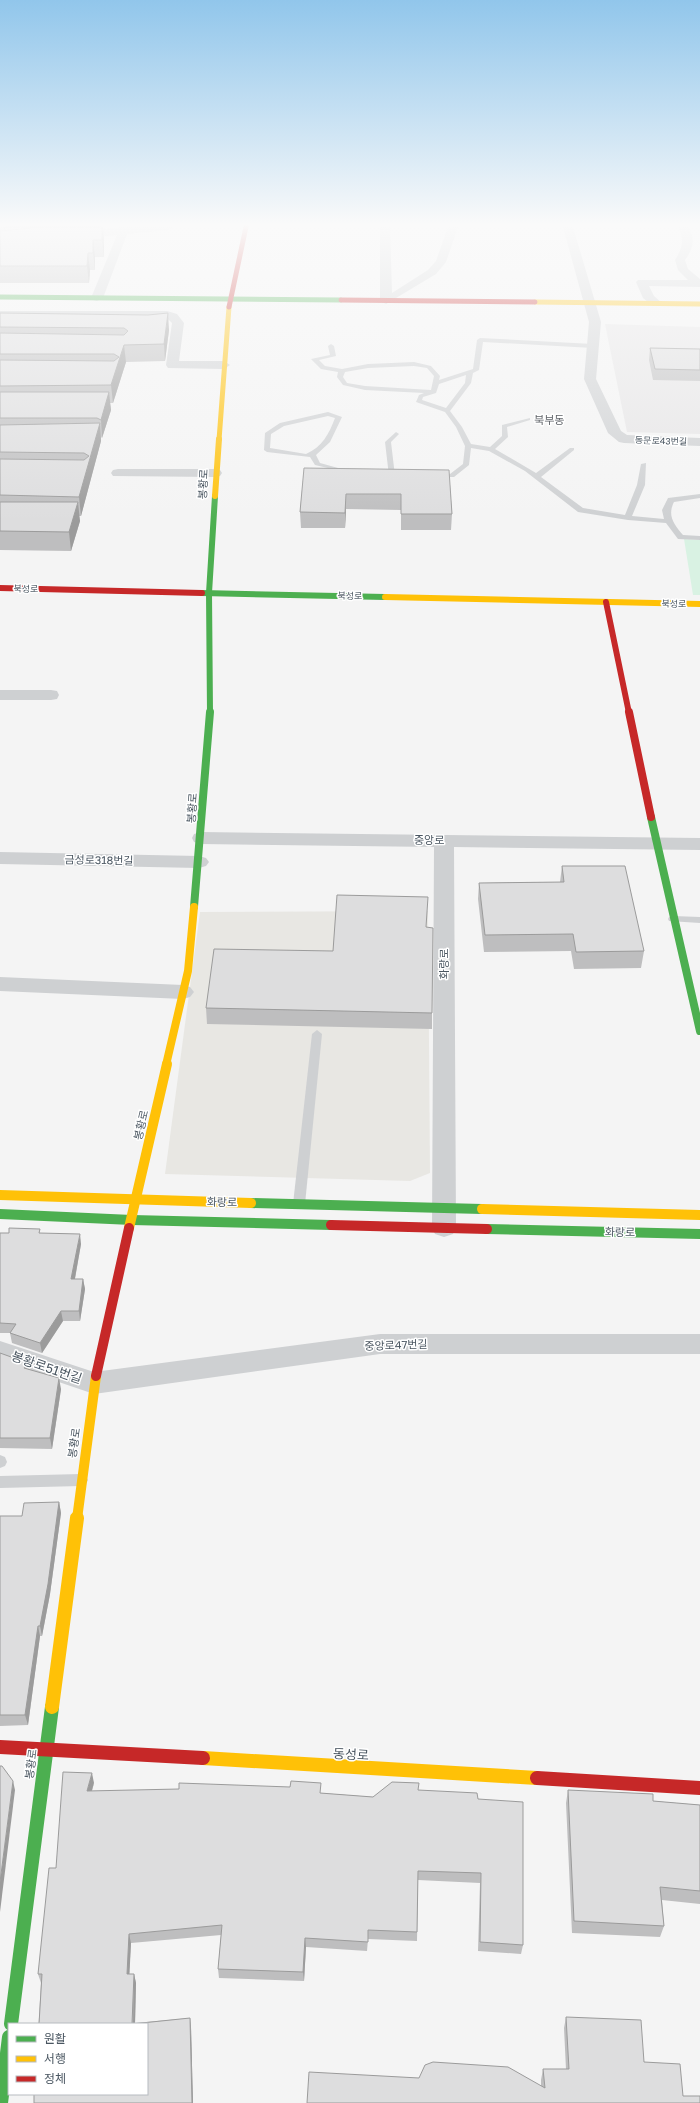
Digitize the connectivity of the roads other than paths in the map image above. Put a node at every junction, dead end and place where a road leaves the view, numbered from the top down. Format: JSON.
{"nodes":[{"id":1,"x":178,"y":325,"type":"edge"},
{"id":2,"x":228,"y":325,"type":"edge"},
{"id":3,"x":595,"y":325,"type":"edge"},
{"id":4,"x":331,"y":346,"type":"dead end"},
{"id":5,"x":593,"y":346,"type":"junction"},
{"id":6,"x":224,"y":365,"type":"junction"},
{"id":7,"x":342,"y":371,"type":"junction"},
{"id":8,"x":470,"y":372,"type":"junction"},
{"id":9,"x":435,"y":383,"type":"junction"},
{"id":10,"x":434,"y":392,"type":"junction"},
{"id":11,"x":447,"y":411,"type":"junction"},
{"id":12,"x":528,"y":420,"type":"dead end"},
{"id":13,"x":396,"y":434,"type":"dead end"},
{"id":14,"x":700,"y":442,"type":"edge"},
{"id":15,"x":468,"y":446,"type":"junction"},
{"id":16,"x":491,"y":449,"type":"junction"},
{"id":17,"x":572,"y":449,"type":"dead end"},
{"id":18,"x":312,"y":454,"type":"junction"},
{"id":19,"x":644,"y":464,"type":"dead end"},
{"id":20,"x":118,"y":473,"type":"dead end"},
{"id":21,"x":216,"y":473,"type":"junction"},
{"id":22,"x":352,"y":473,"type":"edge"},
{"id":23,"x":384,"y":476,"type":"edge"},
{"id":24,"x":392,"y":476,"type":"junction"},
{"id":25,"x":401,"y":476,"type":"edge"},
{"id":26,"x":423,"y":476,"type":"edge"},
{"id":27,"x":536,"y":477,"type":"junction"},
{"id":28,"x":700,"y":496,"type":"edge"},
{"id":29,"x":628,"y":518,"type":"junction"},
{"id":30,"x":668,"y":522,"type":"junction"},
{"id":31,"x":700,"y":538,"type":"edge"},
{"id":32,"x":0,"y":588,"type":"edge"},
{"id":33,"x":209,"y":593,"type":"junction"},
{"id":34,"x":606,"y":602,"type":"junction"},
{"id":35,"x":700,"y":604,"type":"edge"},
{"id":36,"x":0,"y":694,"type":"edge"},
{"id":37,"x":51,"y":695,"type":"dead end"},
{"id":38,"x":201,"y":838,"type":"junction"},
{"id":39,"x":444,"y":840,"type":"junction"},
{"id":40,"x":658,"y":843,"type":"junction"},
{"id":41,"x":700,"y":844,"type":"edge"},
{"id":42,"x":0,"y":858,"type":"edge"},
{"id":43,"x":199,"y":862,"type":"junction"},
{"id":44,"x":673,"y":919,"type":"junction"},
{"id":45,"x":700,"y":920,"type":"edge"},
{"id":46,"x":0,"y":984,"type":"edge"},
{"id":47,"x":183,"y":992,"type":"junction"},
{"id":48,"x":700,"y":1031,"type":"edge"},
{"id":49,"x":316,"y":1034,"type":"dead end"},
{"id":50,"x":0,"y":1195,"type":"edge"},
{"id":51,"x":137,"y":1200,"type":"junction"},
{"id":52,"x":299,"y":1204,"type":"junction"},
{"id":53,"x":0,"y":1214,"type":"edge"},
{"id":54,"x":700,"y":1215,"type":"edge"},
{"id":55,"x":444,"y":1218,"type":"junction"},
{"id":56,"x":132,"y":1220,"type":"junction"},
{"id":57,"x":700,"y":1234,"type":"edge"},
{"id":58,"x":700,"y":1344,"type":"edge"},
{"id":59,"x":0,"y":1351,"type":"edge"},
{"id":60,"x":94,"y":1383,"type":"junction"},
{"id":61,"x":81,"y":1480,"type":"junction"},
{"id":62,"x":0,"y":1482,"type":"edge"},
{"id":63,"x":0,"y":1748,"type":"edge"},
{"id":64,"x":45,"y":1748,"type":"junction"},
{"id":65,"x":700,"y":1788,"type":"edge"},
{"id":66,"x":11,"y":2023,"type":"edge"},
{"id":67,"x":8,"y":2045,"type":"edge"},
{"id":68,"x":1,"y":2103,"type":"edge"}],
"edges":[{"from":1,"to":6,"type":"street"},
{"from":2,"to":6,"type":"street","name":"봉황로"},
{"from":3,"to":5,"type":"street","name":"동문로43번길"},
{"from":4,"to":7,"type":"lane"},
{"from":5,"to":8,"type":"lane"},
{"from":5,"to":14,"type":"street","name":"동문로43번길"},
{"from":6,"to":21,"type":"street","name":"봉황로"},
{"from":7,"to":9,"type":"lane"},
{"from":7,"to":10,"type":"lane"},
{"from":8,"to":9,"type":"lane"},
{"from":8,"to":11,"type":"lane"},
{"from":9,"to":10,"type":"lane"},
{"from":10,"to":11,"type":"lane"},
{"from":11,"to":15,"type":"lane"},
{"from":12,"to":16,"type":"lane"},
{"from":13,"to":24,"type":"lane"},
{"from":15,"to":16,"type":"lane"},
{"from":15,"to":26,"type":"lane"},
{"from":16,"to":27,"type":"lane"},
{"from":17,"to":27,"type":"lane"},
{"from":18,"to":18,"type":"lane"},
{"from":18,"to":22,"type":"lane"},
{"from":19,"to":29,"type":"lane"},
{"from":20,"to":21,"type":"street"},
{"from":21,"to":33,"type":"street","name":"봉황로"},
{"from":23,"to":24,"type":"lane"},
{"from":24,"to":25,"type":"lane"},
{"from":27,"to":29,"type":"lane"},
{"from":28,"to":30,"type":"lane"},
{"from":29,"to":30,"type":"lane"},
{"from":30,"to":31,"type":"lane"},
{"from":32,"to":33,"type":"street","name":"북성로"},
{"from":33,"to":34,"type":"street","name":"북성로"},
{"from":33,"to":38,"type":"street","name":"봉황로"},
{"from":34,"to":35,"type":"street","name":"북성로"},
{"from":34,"to":40,"type":"street"},
{"from":36,"to":37,"type":"street"},
{"from":38,"to":39,"type":"street","name":"중앙로"},
{"from":38,"to":43,"type":"street","name":"봉황로"},
{"from":39,"to":40,"type":"street","name":"중앙로"},
{"from":39,"to":55,"type":"street","name":"화랑로"},
{"from":40,"to":41,"type":"street","name":"중앙로"},
{"from":40,"to":44,"type":"street"},
{"from":42,"to":43,"type":"street","name":"금성로318번길"},
{"from":43,"to":47,"type":"street","name":"봉황로"},
{"from":44,"to":45,"type":"lane"},
{"from":44,"to":48,"type":"street"},
{"from":46,"to":47,"type":"street"},
{"from":47,"to":51,"type":"street","name":"봉황로"},
{"from":49,"to":52,"type":"lane"},
{"from":50,"to":51,"type":"street","name":"화랑로"},
{"from":51,"to":52,"type":"street","name":"화랑로"},
{"from":51,"to":56,"type":"street","name":"봉황로"},
{"from":52,"to":55,"type":"street","name":"화랑로"},
{"from":53,"to":56,"type":"street","name":"화랑로"},
{"from":54,"to":55,"type":"street","name":"화랑로"},
{"from":55,"to":56,"type":"street","name":"화랑로"},
{"from":55,"to":57,"type":"street","name":"화랑로"},
{"from":56,"to":60,"type":"street","name":"봉황로"},
{"from":58,"to":60,"type":"street","name":"중앙로47번길"},
{"from":59,"to":60,"type":"street","name":"봉황로51번길"},
{"from":60,"to":61,"type":"street","name":"봉황로"},
{"from":61,"to":62,"type":"lane"},
{"from":61,"to":64,"type":"street","name":"봉황로"},
{"from":63,"to":64,"type":"street","name":"동성로"},
{"from":64,"to":65,"type":"street","name":"동성로"},
{"from":64,"to":66,"type":"street","name":"봉황로"},
{"from":67,"to":68,"type":"street"}]}
